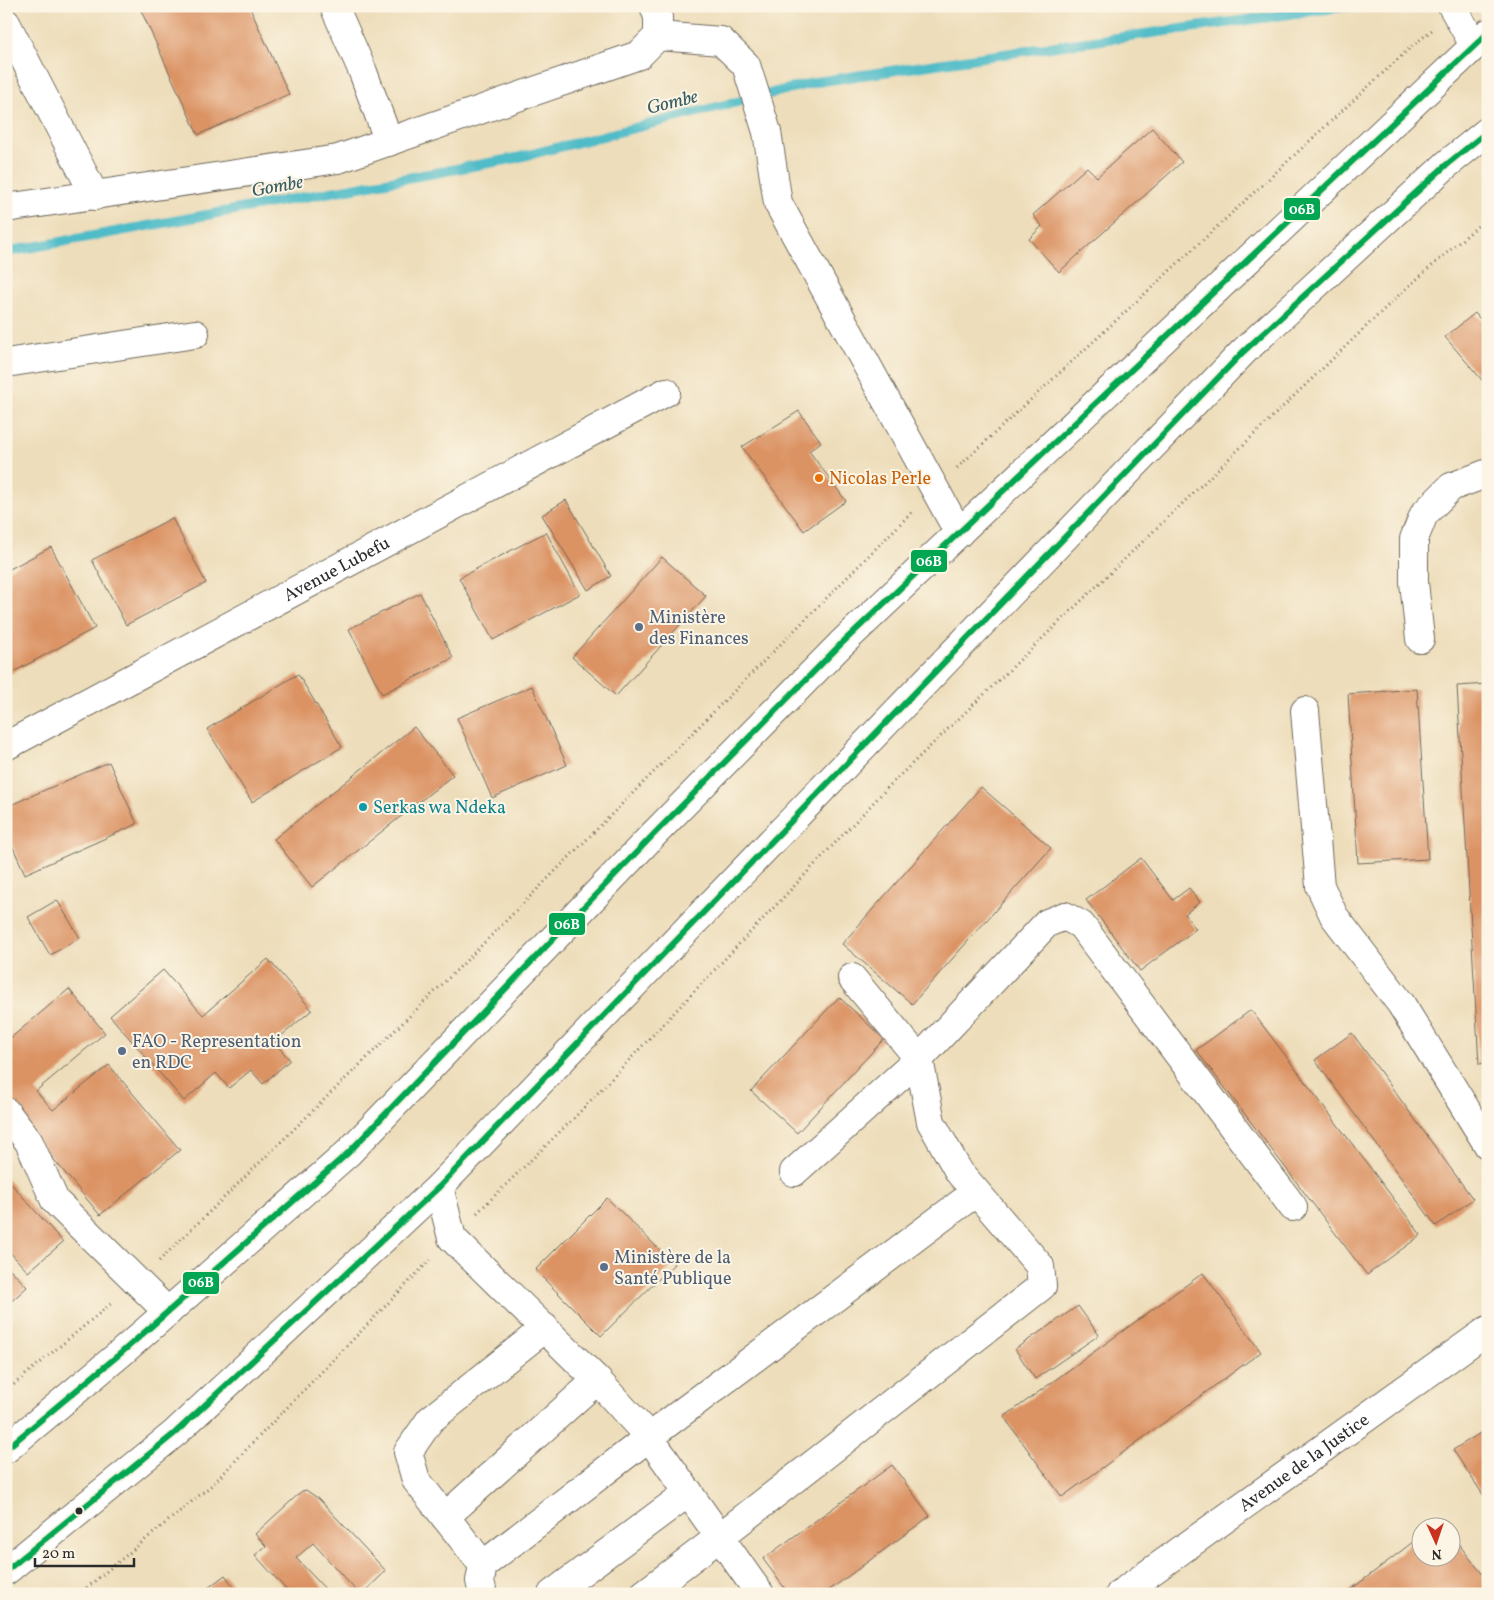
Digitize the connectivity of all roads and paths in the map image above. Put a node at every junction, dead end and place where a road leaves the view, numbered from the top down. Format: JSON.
{"nodes":[{"id":1,"x":334,"y":6,"type":"edge"},
{"id":2,"x":654,"y":6,"type":"edge"},
{"id":3,"x":1454,"y":9,"type":"edge"},
{"id":4,"x":6,"y":23,"type":"edge"},
{"id":5,"x":658,"y":36,"type":"junction"},
{"id":6,"x":1483,"y":41,"type":"edge"},
{"id":7,"x":1488,"y":129,"type":"edge"},
{"id":8,"x":389,"y":142,"type":"junction"},
{"id":9,"x":95,"y":196,"type":"junction"},
{"id":10,"x":6,"y":208,"type":"edge"},
{"id":11,"x":1488,"y":217,"type":"edge"},
{"id":12,"x":195,"y":334,"type":"dead end"},
{"id":13,"x":6,"y":363,"type":"edge"},
{"id":14,"x":666,"y":392,"type":"dead end"},
{"id":15,"x":1488,"y":474,"type":"edge"},
{"id":16,"x":935,"y":488,"type":"junction"},
{"id":17,"x":959,"y":533,"type":"junction"},
{"id":18,"x":1420,"y":639,"type":"dead end"},
{"id":19,"x":1305,"y":711,"type":"dead end"},
{"id":20,"x":6,"y":746,"type":"edge"},
{"id":21,"x":852,"y":978,"type":"dead end"},
{"id":22,"x":919,"y":1059,"type":"junction"},
{"id":23,"x":6,"y":1112,"type":"edge"},
{"id":24,"x":1487,"y":1142,"type":"edge"},
{"id":25,"x":794,"y":1172,"type":"dead end"},
{"id":26,"x":440,"y":1187,"type":"junction"},
{"id":27,"x":976,"y":1192,"type":"junction"},
{"id":28,"x":1293,"y":1207,"type":"dead end"},
{"id":29,"x":452,"y":1238,"type":"junction"},
{"id":30,"x":137,"y":1282,"type":"junction"},
{"id":31,"x":168,"y":1312,"type":"junction"},
{"id":32,"x":544,"y":1328,"type":"junction"},
{"id":33,"x":1488,"y":1330,"type":"edge"},
{"id":34,"x":597,"y":1380,"type":"junction"},
{"id":35,"x":6,"y":1391,"type":"edge"},
{"id":36,"x":649,"y":1437,"type":"junction"},
{"id":37,"x":6,"y":1449,"type":"edge"},
{"id":38,"x":689,"y":1492,"type":"junction"},
{"id":39,"x":445,"y":1517,"type":"junction"},
{"id":40,"x":721,"y":1536,"type":"junction"},
{"id":41,"x":483,"y":1565,"type":"junction"},
{"id":42,"x":6,"y":1571,"type":"edge"},
{"id":43,"x":79,"y":1594,"type":"edge"},
{"id":44,"x":483,"y":1594,"type":"edge"},
{"id":45,"x":552,"y":1594,"type":"edge"},
{"id":46,"x":644,"y":1594,"type":"edge"},
{"id":47,"x":760,"y":1594,"type":"edge"},
{"id":48,"x":1120,"y":1594,"type":"edge"}],
"edges":[{"from":1,"to":8,"type":"main road"},
{"from":2,"to":5,"type":"main road"},
{"from":3,"to":6,"type":"main road"},
{"from":3,"to":16,"type":"path"},
{"from":4,"to":9,"type":"main road"},
{"from":5,"to":8,"type":"main road"},
{"from":5,"to":16,"type":"main road"},
{"from":6,"to":17,"type":"main road"},
{"from":7,"to":26,"type":"main road"},
{"from":8,"to":9,"type":"main road"},
{"from":9,"to":10,"type":"main road"},
{"from":11,"to":29,"type":"path"},
{"from":12,"to":13,"type":"main road"},
{"from":14,"to":20,"type":"main road","name":"Avenue Lubefu"},
{"from":15,"to":18,"type":"main road"},
{"from":16,"to":17,"type":"main road"},
{"from":16,"to":30,"type":"path"},
{"from":17,"to":31,"type":"main road"},
{"from":19,"to":24,"type":"main road"},
{"from":21,"to":22,"type":"main road"},
{"from":22,"to":25,"type":"main road"},
{"from":22,"to":27,"type":"main road"},
{"from":22,"to":28,"type":"main road"},
{"from":23,"to":30,"type":"main road"},
{"from":26,"to":29,"type":"main road"},
{"from":26,"to":42,"type":"main road"},
{"from":27,"to":36,"type":"main road"},
{"from":27,"to":40,"type":"main road"},
{"from":29,"to":32,"type":"main road"},
{"from":29,"to":43,"type":"path"},
{"from":30,"to":31,"type":"main road"},
{"from":30,"to":35,"type":"path"},
{"from":31,"to":37,"type":"main road"},
{"from":32,"to":34,"type":"main road"},
{"from":32,"to":39,"type":"main road"},
{"from":33,"to":48,"type":"main road","name":"Avenue de la Justice"},
{"from":34,"to":36,"type":"main road"},
{"from":34,"to":39,"type":"main road"},
{"from":36,"to":38,"type":"main road"},
{"from":36,"to":41,"type":"main road"},
{"from":38,"to":40,"type":"main road"},
{"from":38,"to":45,"type":"main road"},
{"from":39,"to":41,"type":"main road"},
{"from":40,"to":46,"type":"main road"},
{"from":40,"to":47,"type":"main road"},
{"from":41,"to":44,"type":"main road"}]}
